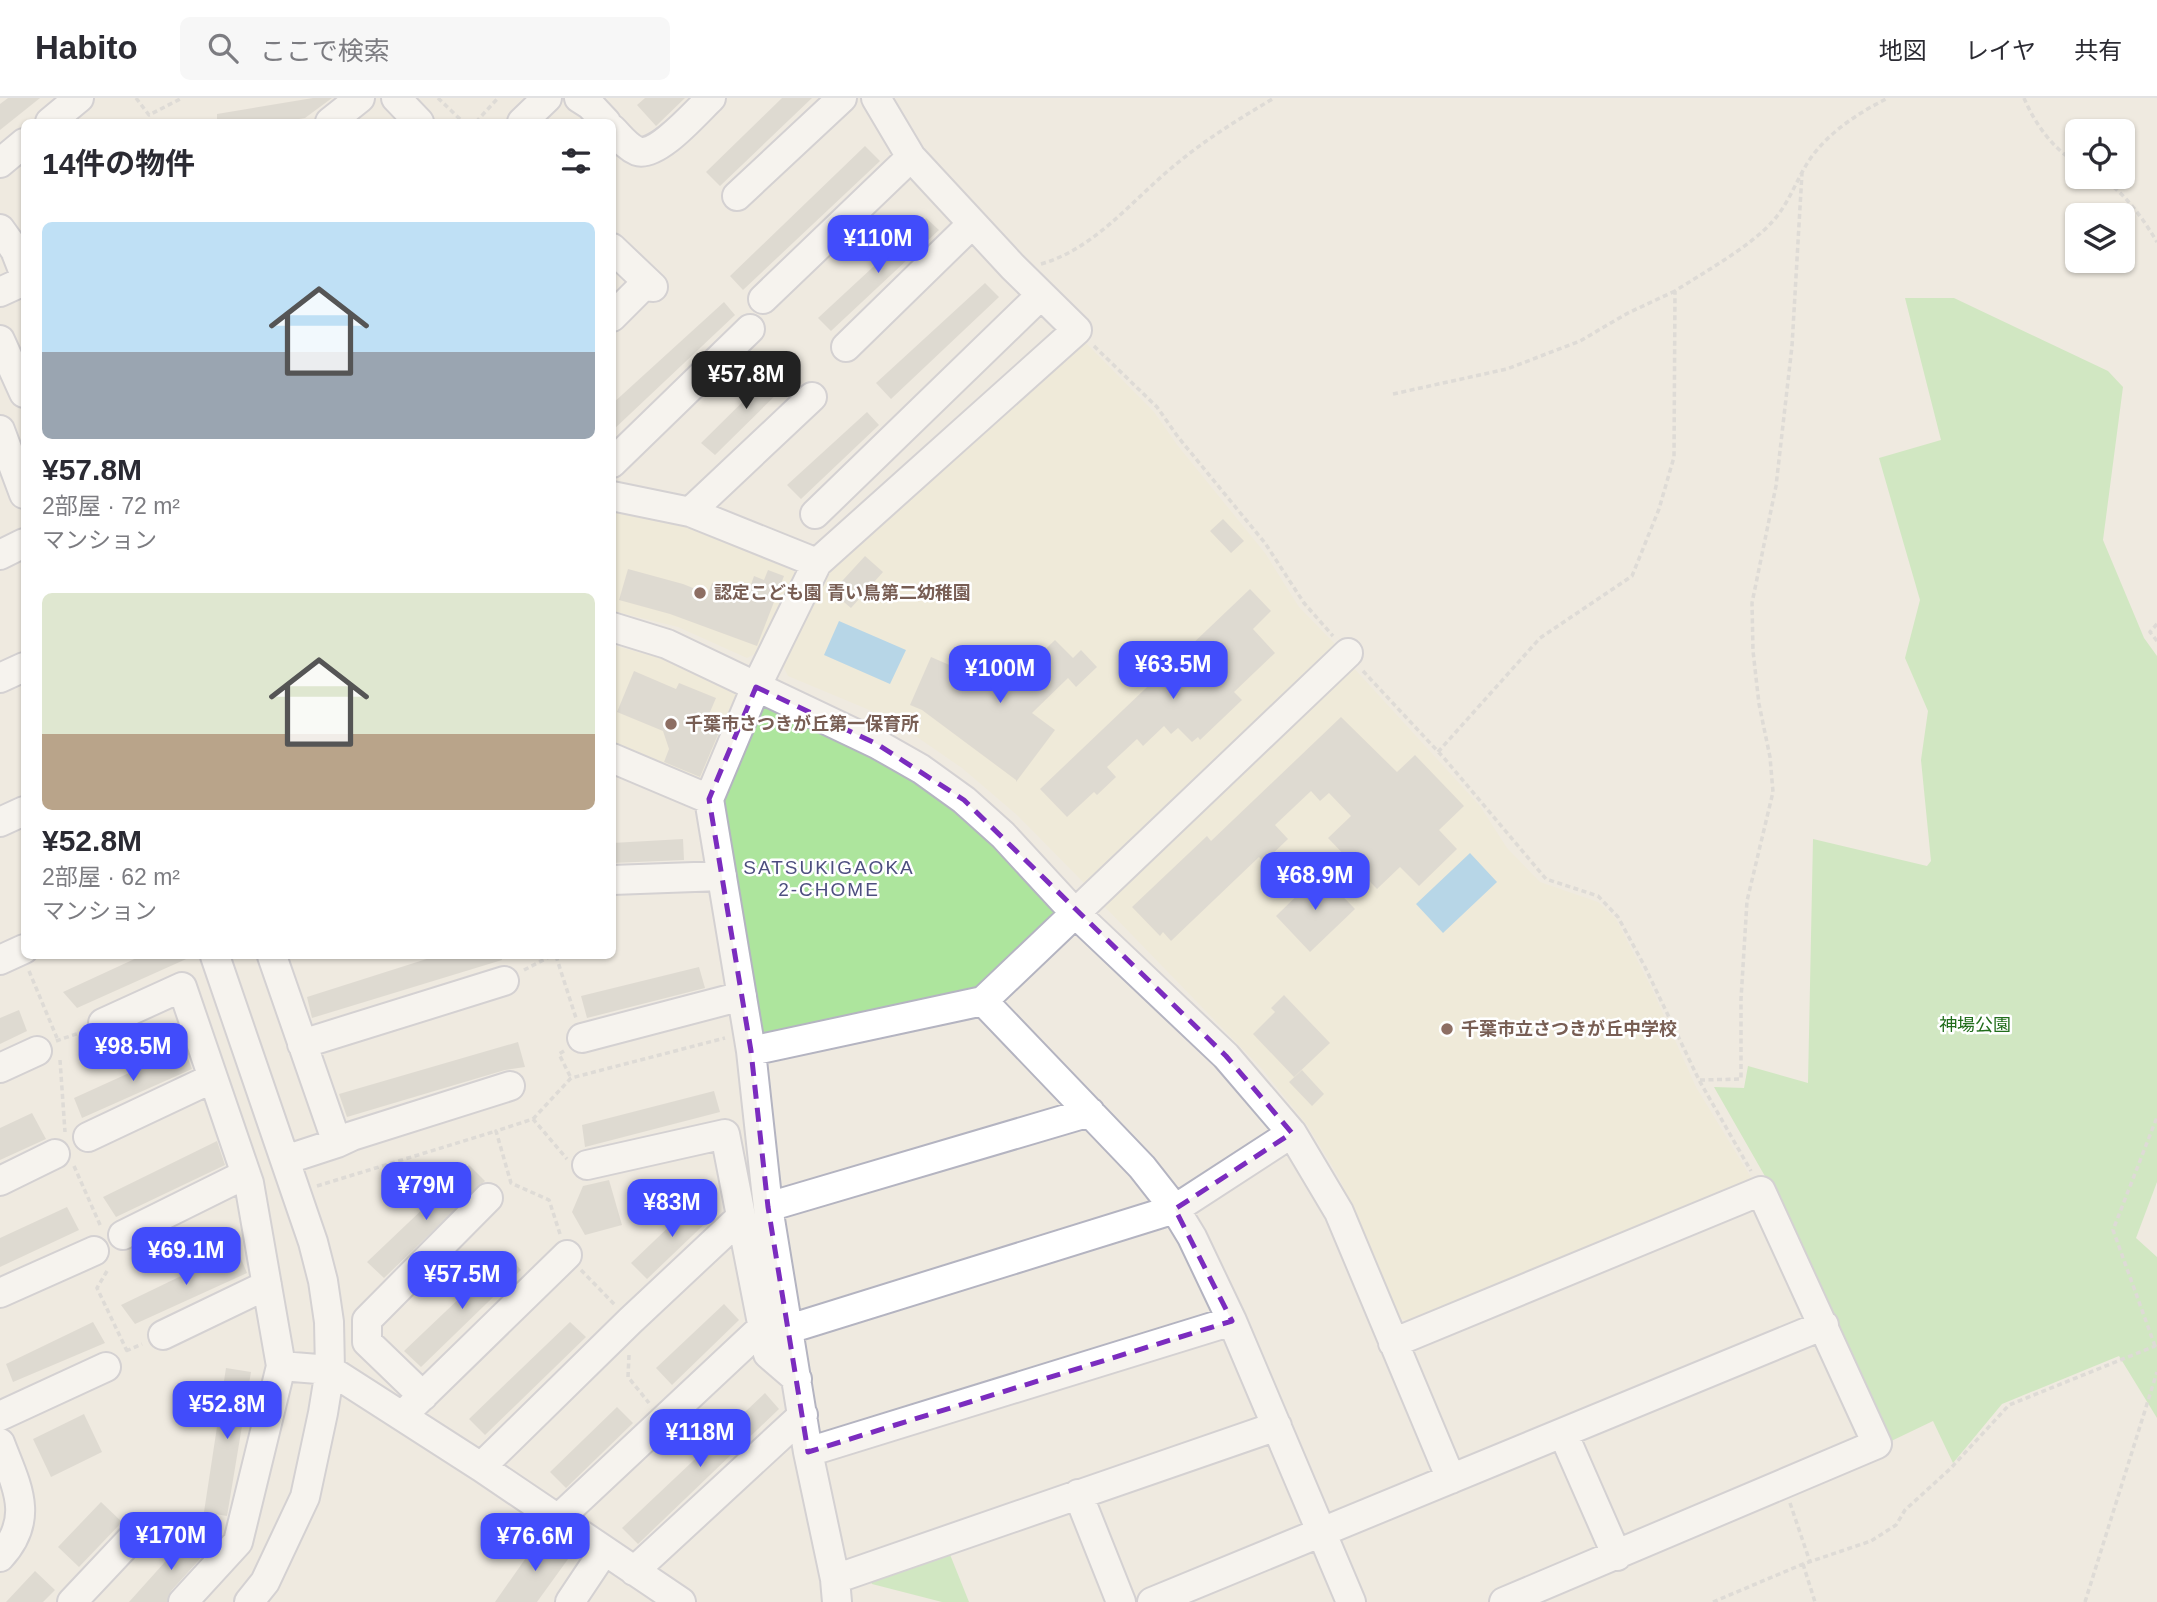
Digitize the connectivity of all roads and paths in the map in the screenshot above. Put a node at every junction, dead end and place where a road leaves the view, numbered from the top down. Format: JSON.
{"nodes":[{"id":1,"x":79,"y":98,"type":"edge"},
{"id":2,"x":136,"y":98,"type":"edge"},
{"id":3,"x":182,"y":98,"type":"edge"},
{"id":4,"x":360,"y":98,"type":"edge"},
{"id":5,"x":396,"y":98,"type":"edge"},
{"id":6,"x":438,"y":98,"type":"edge"},
{"id":7,"x":498,"y":98,"type":"edge"},
{"id":8,"x":547,"y":98,"type":"edge"},
{"id":9,"x":579,"y":98,"type":"edge"},
{"id":10,"x":711,"y":98,"type":"edge"},
{"id":11,"x":842,"y":98,"type":"edge"},
{"id":12,"x":876,"y":98,"type":"edge"},
{"id":13,"x":1273,"y":98,"type":"edge"},
{"id":14,"x":1888,"y":98,"type":"edge"},
{"id":15,"x":2024,"y":98,"type":"edge"},
{"id":16,"x":54,"y":119,"type":"edge"},
{"id":17,"x":334,"y":119,"type":"edge"},
{"id":18,"x":416,"y":119,"type":"edge"},
{"id":19,"x":460,"y":119,"type":"edge"},
{"id":20,"x":479,"y":119,"type":"edge"},
{"id":21,"x":525,"y":119,"type":"edge"},
{"id":22,"x":603,"y":119,"type":"edge"},
{"id":23,"x":616,"y":133,"type":"edge"},
{"id":24,"x":21,"y":146,"type":"edge"},
{"id":25,"x":2065,"y":155,"type":"edge"},
{"id":26,"x":911,"y":157,"type":"junction"},
{"id":27,"x":0,"y":163,"type":"edge"},
{"id":28,"x":1802,"y":173,"type":"junction"},
{"id":29,"x":2115,"y":189,"type":"edge"},
{"id":30,"x":737,"y":196,"type":"dead end"},
{"id":31,"x":972,"y":224,"type":"junction"},
{"id":32,"x":2157,"y":242,"type":"edge"},
{"id":33,"x":616,"y":252,"type":"edge"},
{"id":34,"x":1013,"y":267,"type":"junction"},
{"id":35,"x":21,"y":282,"type":"edge"},
{"id":36,"x":1675,"y":291,"type":"junction"},
{"id":37,"x":0,"y":292,"type":"edge"},
{"id":38,"x":1041,"y":295,"type":"junction"},
{"id":39,"x":763,"y":299,"type":"dead end"},
{"id":40,"x":616,"y":314,"type":"edge"},
{"id":41,"x":750,"y":330,"type":"dead end"},
{"id":42,"x":1077,"y":330,"type":"junction"},
{"id":43,"x":0,"y":340,"type":"edge"},
{"id":44,"x":846,"y":347,"type":"dead end"},
{"id":45,"x":21,"y":386,"type":"edge"},
{"id":46,"x":1393,"y":394,"type":"dead end"},
{"id":47,"x":812,"y":397,"type":"dead end"},
{"id":48,"x":1,"y":436,"type":"edge"},
{"id":49,"x":616,"y":459,"type":"edge"},
{"id":50,"x":21,"y":486,"type":"edge"},
{"id":51,"x":616,"y":497,"type":"edge"},
{"id":52,"x":691,"y":512,"type":"junction"},
{"id":53,"x":815,"y":514,"type":"dead end"},
{"id":54,"x":21,"y":544,"type":"edge"},
{"id":55,"x":0,"y":555,"type":"edge"},
{"id":56,"x":817,"y":563,"type":"junction"},
{"id":57,"x":2157,"y":624,"type":"edge"},
{"id":58,"x":616,"y":628,"type":"edge"},
{"id":59,"x":2157,"y":641,"type":"edge"},
{"id":60,"x":1348,"y":653,"type":"junction"},
{"id":61,"x":21,"y":668,"type":"edge"},
{"id":62,"x":0,"y":678,"type":"edge"},
{"id":63,"x":756,"y":687,"type":"junction"},
{"id":64,"x":1438,"y":752,"type":"junction"},
{"id":65,"x":616,"y":760,"type":"edge"},
{"id":66,"x":709,"y":799,"type":"junction"},
{"id":67,"x":21,"y":812,"type":"edge"},
{"id":68,"x":0,"y":822,"type":"edge"},
{"id":69,"x":722,"y":876,"type":"junction"},
{"id":70,"x":616,"y":880,"type":"edge"},
{"id":71,"x":1075,"y":913,"type":"junction"},
{"id":72,"x":21,"y":950,"type":"edge"},
{"id":73,"x":216,"y":959,"type":"edge"},
{"id":74,"x":273,"y":959,"type":"edge"},
{"id":75,"x":545,"y":959,"type":"edge"},
{"id":76,"x":0,"y":961,"type":"edge"},
{"id":77,"x":504,"y":981,"type":"joint"},
{"id":78,"x":742,"y":996,"type":"junction"},
{"id":79,"x":983,"y":1001,"type":"junction"},
{"id":80,"x":103,"y":1023,"type":"joint"},
{"id":81,"x":582,"y":1038,"type":"dead end"},
{"id":82,"x":749,"y":1042,"type":"junction"},
{"id":83,"x":302,"y":1044,"type":"junction"},
{"id":84,"x":37,"y":1051,"type":"joint"},
{"id":85,"x":0,"y":1068,"type":"edge"},
{"id":86,"x":213,"y":1077,"type":"junction"},
{"id":87,"x":1699,"y":1080,"type":"junction"},
{"id":88,"x":510,"y":1086,"type":"dead end"},
{"id":89,"x":1090,"y":1112,"type":"junction"},
{"id":90,"x":2157,"y":1117,"type":"edge"},
{"id":91,"x":533,"y":1119,"type":"dead end"},
{"id":92,"x":496,"y":1131,"type":"dead end"},
{"id":93,"x":1292,"y":1133,"type":"junction"},
{"id":94,"x":88,"y":1137,"type":"dead end"},
{"id":95,"x":337,"y":1143,"type":"junction"},
{"id":96,"x":55,"y":1154,"type":"dead end"},
{"id":97,"x":285,"y":1160,"type":"junction"},
{"id":98,"x":587,"y":1164,"type":"dead end"},
{"id":99,"x":246,"y":1174,"type":"junction"},
{"id":100,"x":0,"y":1181,"type":"edge"},
{"id":101,"x":1762,"y":1191,"type":"junction"},
{"id":102,"x":296,"y":1192,"type":"junction"},
{"id":103,"x":488,"y":1198,"type":"dead end"},
{"id":104,"x":768,"y":1207,"type":"junction"},
{"id":105,"x":1175,"y":1209,"type":"junction"},
{"id":106,"x":741,"y":1217,"type":"junction"},
{"id":107,"x":123,"y":1235,"type":"dead end"},
{"id":108,"x":94,"y":1251,"type":"dead end"},
{"id":109,"x":566,"y":1255,"type":"dead end"},
{"id":110,"x":267,"y":1285,"type":"junction"},
{"id":111,"x":0,"y":1293,"type":"edge"},
{"id":112,"x":1232,"y":1321,"type":"junction"},
{"id":113,"x":1824,"y":1325,"type":"junction"},
{"id":114,"x":776,"y":1328,"type":"junction"},
{"id":115,"x":163,"y":1335,"type":"joint"},
{"id":116,"x":1393,"y":1343,"type":"junction"},
{"id":117,"x":2156,"y":1347,"type":"edge"},
{"id":118,"x":281,"y":1366,"type":"junction"},
{"id":119,"x":106,"y":1367,"type":"joint"},
{"id":120,"x":330,"y":1370,"type":"junction"},
{"id":121,"x":2157,"y":1372,"type":"edge"},
{"id":122,"x":423,"y":1396,"type":"junction"},
{"id":123,"x":803,"y":1415,"type":"junction"},
{"id":124,"x":0,"y":1416,"type":"edge"},
{"id":125,"x":402,"y":1416,"type":"junction"},
{"id":126,"x":1277,"y":1426,"type":"junction"},
{"id":127,"x":1563,"y":1433,"type":"junction"},
{"id":128,"x":0,"y":1443,"type":"edge"},
{"id":129,"x":808,"y":1452,"type":"junction"},
{"id":130,"x":481,"y":1467,"type":"junction"},
{"id":131,"x":1451,"y":1479,"type":"junction"},
{"id":132,"x":1078,"y":1494,"type":"junction"},
{"id":133,"x":1791,"y":1506,"type":"dead end"},
{"id":134,"x":558,"y":1519,"type":"junction"},
{"id":135,"x":1322,"y":1532,"type":"junction"},
{"id":136,"x":137,"y":1534,"type":"dead end"},
{"id":137,"x":604,"y":1551,"type":"junction"},
{"id":138,"x":1617,"y":1556,"type":"junction"},
{"id":139,"x":0,"y":1557,"type":"edge"},
{"id":140,"x":1810,"y":1562,"type":"junction"},
{"id":141,"x":1803,"y":1564,"type":"junction"},
{"id":142,"x":634,"y":1571,"type":"junction"},
{"id":143,"x":836,"y":1590,"type":"edge"},
{"id":144,"x":72,"y":1602,"type":"edge"},
{"id":145,"x":183,"y":1602,"type":"edge"},
{"id":146,"x":250,"y":1602,"type":"edge"},
{"id":147,"x":570,"y":1602,"type":"edge"},
{"id":148,"x":681,"y":1602,"type":"edge"},
{"id":149,"x":1121,"y":1602,"type":"edge"},
{"id":150,"x":1152,"y":1602,"type":"edge"},
{"id":151,"x":1350,"y":1602,"type":"edge"},
{"id":152,"x":1504,"y":1602,"type":"edge"},
{"id":153,"x":1713,"y":1602,"type":"edge"},
{"id":154,"x":1815,"y":1602,"type":"edge"},
{"id":155,"x":2085,"y":1602,"type":"edge"}],
"edges":[{"from":1,"to":16,"type":"street"},
{"from":2,"to":3,"type":"path"},
{"from":4,"to":17,"type":"street"},
{"from":5,"to":18,"type":"street"},
{"from":6,"to":19,"type":"path"},
{"from":7,"to":20,"type":"path"},
{"from":8,"to":21,"type":"street"},
{"from":9,"to":22,"type":"street"},
{"from":10,"to":23,"type":"street"},
{"from":11,"to":30,"type":"street"},
{"from":12,"to":26,"type":"street"},
{"from":13,"to":34,"type":"path"},
{"from":14,"to":28,"type":"path"},
{"from":15,"to":25,"type":"path"},
{"from":24,"to":27,"type":"street"},
{"from":26,"to":31,"type":"street"},
{"from":26,"to":39,"type":"street"},
{"from":28,"to":36,"type":"path"},
{"from":28,"to":87,"type":"path"},
{"from":29,"to":32,"type":"path"},
{"from":31,"to":34,"type":"street"},
{"from":31,"to":44,"type":"street"},
{"from":33,"to":40,"type":"street"},
{"from":34,"to":38,"type":"street"},
{"from":35,"to":37,"type":"street"},
{"from":36,"to":46,"type":"path"},
{"from":36,"to":64,"type":"path"},
{"from":38,"to":42,"type":"street"},
{"from":38,"to":53,"type":"street"},
{"from":41,"to":49,"type":"street"},
{"from":42,"to":56,"type":"street"},
{"from":42,"to":60,"type":"path"},
{"from":43,"to":45,"type":"street"},
{"from":47,"to":52,"type":"street"},
{"from":48,"to":50,"type":"street"},
{"from":51,"to":52,"type":"street"},
{"from":52,"to":56,"type":"street"},
{"from":54,"to":55,"type":"street"},
{"from":56,"to":63,"type":"street"},
{"from":57,"to":59,"type":"path"},
{"from":58,"to":63,"type":"street"},
{"from":60,"to":64,"type":"path"},
{"from":60,"to":71,"type":"street"},
{"from":61,"to":62,"type":"street"},
{"from":63,"to":66,"type":"street"},
{"from":63,"to":71,"type":"street"},
{"from":64,"to":87,"type":"path"},
{"from":65,"to":66,"type":"street"},
{"from":66,"to":69,"type":"street"},
{"from":67,"to":68,"type":"street"},
{"from":69,"to":70,"type":"street"},
{"from":69,"to":78,"type":"street"},
{"from":71,"to":79,"type":"street"},
{"from":71,"to":93,"type":"street"},
{"from":72,"to":76,"type":"street"},
{"from":73,"to":97,"type":"street"},
{"from":74,"to":83,"type":"street"},
{"from":75,"to":77,"type":"path"},
{"from":77,"to":83,"type":"street"},
{"from":78,"to":81,"type":"street"},
{"from":78,"to":82,"type":"street"},
{"from":79,"to":82,"type":"street"},
{"from":79,"to":89,"type":"street"},
{"from":80,"to":84,"type":"path"},
{"from":80,"to":86,"type":"street"},
{"from":82,"to":91,"type":"path"},
{"from":82,"to":104,"type":"street"},
{"from":83,"to":95,"type":"street"},
{"from":84,"to":85,"type":"street"},
{"from":86,"to":94,"type":"street"},
{"from":86,"to":99,"type":"street"},
{"from":87,"to":101,"type":"path"},
{"from":88,"to":95,"type":"street"},
{"from":89,"to":104,"type":"street"},
{"from":89,"to":105,"type":"street"},
{"from":90,"to":117,"type":"path"},
{"from":92,"to":102,"type":"path"},
{"from":93,"to":105,"type":"street"},
{"from":93,"to":116,"type":"street"},
{"from":95,"to":97,"type":"street"},
{"from":96,"to":100,"type":"street"},
{"from":97,"to":102,"type":"street"},
{"from":98,"to":106,"type":"street"},
{"from":99,"to":107,"type":"street"},
{"from":99,"to":110,"type":"street"},
{"from":101,"to":113,"type":"street"},
{"from":101,"to":116,"type":"street"},
{"from":102,"to":120,"type":"street"},
{"from":103,"to":122,"type":"street"},
{"from":104,"to":114,"type":"street"},
{"from":105,"to":112,"type":"street"},
{"from":105,"to":114,"type":"street"},
{"from":106,"to":114,"type":"street"},
{"from":106,"to":130,"type":"street"},
{"from":108,"to":111,"type":"street"},
{"from":109,"to":122,"type":"street"},
{"from":110,"to":115,"type":"street"},
{"from":110,"to":118,"type":"street"},
{"from":112,"to":126,"type":"street"},
{"from":112,"to":129,"type":"street"},
{"from":113,"to":127,"type":"street"},
{"from":113,"to":138,"type":"street"},
{"from":114,"to":123,"type":"street"},
{"from":114,"to":134,"type":"street"},
{"from":115,"to":119,"type":"path"},
{"from":116,"to":131,"type":"street"},
{"from":117,"to":140,"type":"path"},
{"from":118,"to":120,"type":"street"},
{"from":118,"to":145,"type":"street"},
{"from":119,"to":124,"type":"street"},
{"from":120,"to":125,"type":"street"},
{"from":120,"to":146,"type":"street"},
{"from":121,"to":155,"type":"path"},
{"from":122,"to":125,"type":"street"},
{"from":123,"to":129,"type":"street"},
{"from":123,"to":142,"type":"street"},
{"from":125,"to":130,"type":"street"},
{"from":126,"to":132,"type":"street"},
{"from":126,"to":135,"type":"street"},
{"from":127,"to":131,"type":"street"},
{"from":127,"to":138,"type":"street"},
{"from":128,"to":139,"type":"street"},
{"from":129,"to":143,"type":"street"},
{"from":130,"to":134,"type":"street"},
{"from":131,"to":135,"type":"street"},
{"from":132,"to":143,"type":"street"},
{"from":132,"to":149,"type":"street"},
{"from":133,"to":140,"type":"path"},
{"from":134,"to":137,"type":"street"},
{"from":135,"to":150,"type":"street"},
{"from":135,"to":151,"type":"street"},
{"from":136,"to":144,"type":"street"},
{"from":137,"to":142,"type":"street"},
{"from":137,"to":147,"type":"street"},
{"from":138,"to":152,"type":"street"},
{"from":140,"to":141,"type":"path"},
{"from":141,"to":153,"type":"path"},
{"from":141,"to":154,"type":"path"},
{"from":142,"to":148,"type":"street"}]}
